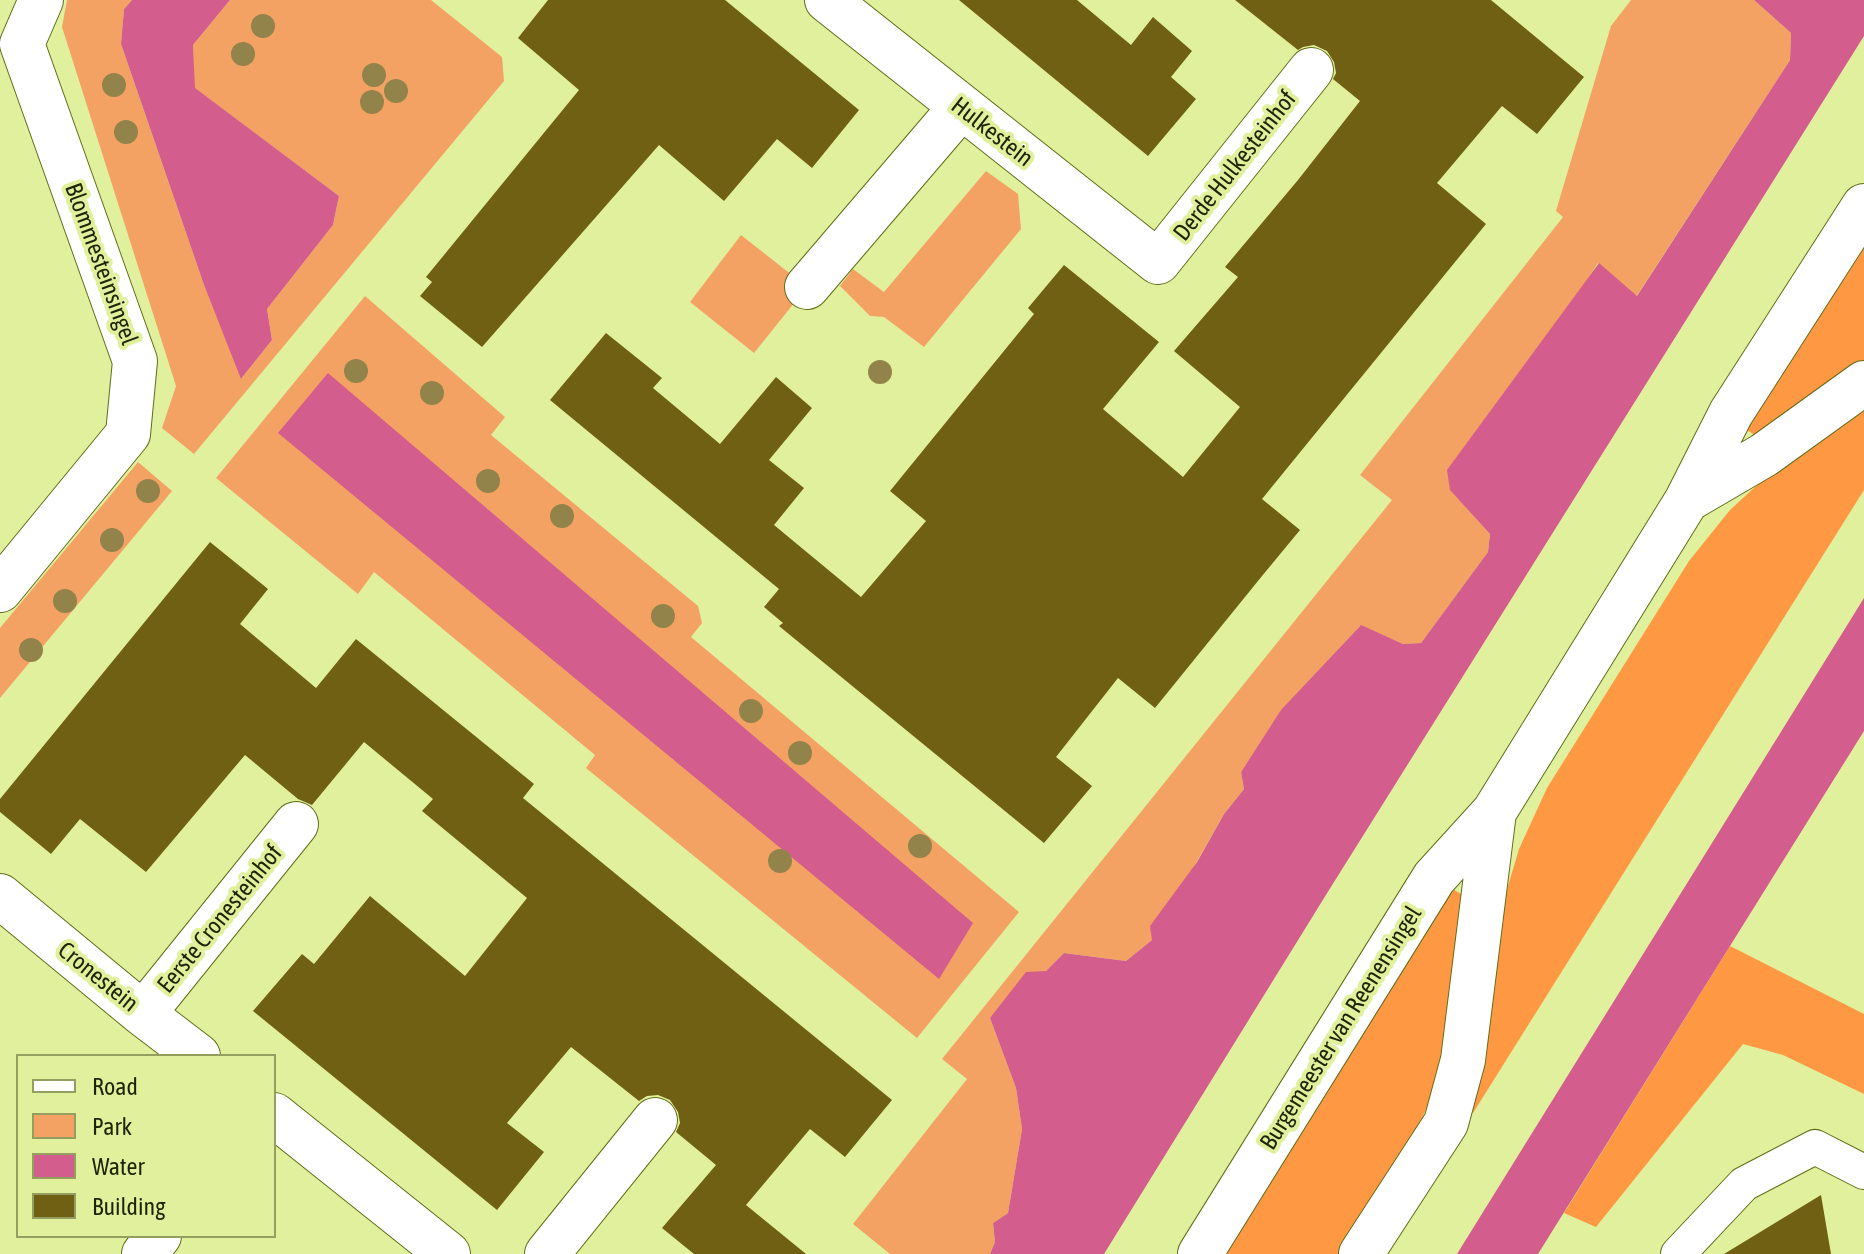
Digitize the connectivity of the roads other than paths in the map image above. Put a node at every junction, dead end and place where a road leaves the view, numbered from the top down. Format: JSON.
{"nodes":[{"id":1,"x":41,"y":0,"type":"edge"},
{"id":2,"x":827,"y":0,"type":"edge"},
{"id":3,"x":11,"y":35,"type":"edge"},
{"id":4,"x":1311,"y":70,"type":"dead end"},
{"id":5,"x":961,"y":107,"type":"junction"},
{"id":6,"x":1864,"y":206,"type":"edge"},
{"id":7,"x":1158,"y":262,"type":"joint"},
{"id":8,"x":807,"y":287,"type":"dead end"},
{"id":9,"x":1864,"y":383,"type":"edge"},
{"id":10,"x":1687,"y":500,"type":"junction"},
{"id":11,"x":0,"y":590,"type":"edge"},
{"id":12,"x":1494,"y":812,"type":"junction"},
{"id":13,"x":296,"y":824,"type":"dead end"},
{"id":14,"x":0,"y":896,"type":"edge"},
{"id":15,"x":143,"y":1014,"type":"junction"},
{"id":16,"x":195,"y":1054,"type":"edge"},
{"id":17,"x":276,"y":1117,"type":"edge"},
{"id":18,"x":655,"y":1120,"type":"dead end"},
{"id":19,"x":1864,"y":1172,"type":"edge"},
{"id":20,"x":157,"y":1238,"type":"edge"},
{"id":21,"x":144,"y":1254,"type":"edge"},
{"id":22,"x":448,"y":1254,"type":"edge"},
{"id":23,"x":547,"y":1254,"type":"edge"},
{"id":24,"x":1200,"y":1254,"type":"edge"},
{"id":25,"x":1361,"y":1254,"type":"edge"},
{"id":26,"x":1678,"y":1254,"type":"edge"}],
"edges":[{"from":1,"to":3,"type":"street","name":"Blommesteinsingel"},
{"from":2,"to":5,"type":"street","name":"Hulkestein"},
{"from":3,"to":11,"type":"street","name":"Blommesteinsingel"},
{"from":4,"to":7,"type":"street","name":"Derde Hulkesteinhof"},
{"from":5,"to":7,"type":"street","name":"Hulkestein"},
{"from":5,"to":8,"type":"street"},
{"from":6,"to":10,"type":"street","name":"Burgemeester van Reenensingel"},
{"from":9,"to":10,"type":"street","name":"Burgemeester van Reenensingel"},
{"from":10,"to":12,"type":"street","name":"Burgemeester van Reenensingel"},
{"from":12,"to":24,"type":"street","name":"Burgemeester van Reenensingel"},
{"from":12,"to":25,"type":"street","name":"Burgemeester van Reenensingel"},
{"from":13,"to":15,"type":"street","name":"Eerste Cronesteinhof"},
{"from":14,"to":15,"type":"street","name":"Cronestein"},
{"from":15,"to":16,"type":"street","name":"Cronestein"},
{"from":17,"to":22,"type":"street"},
{"from":18,"to":23,"type":"street"},
{"from":19,"to":26,"type":"lane"},
{"from":20,"to":21,"type":"street"}]}
